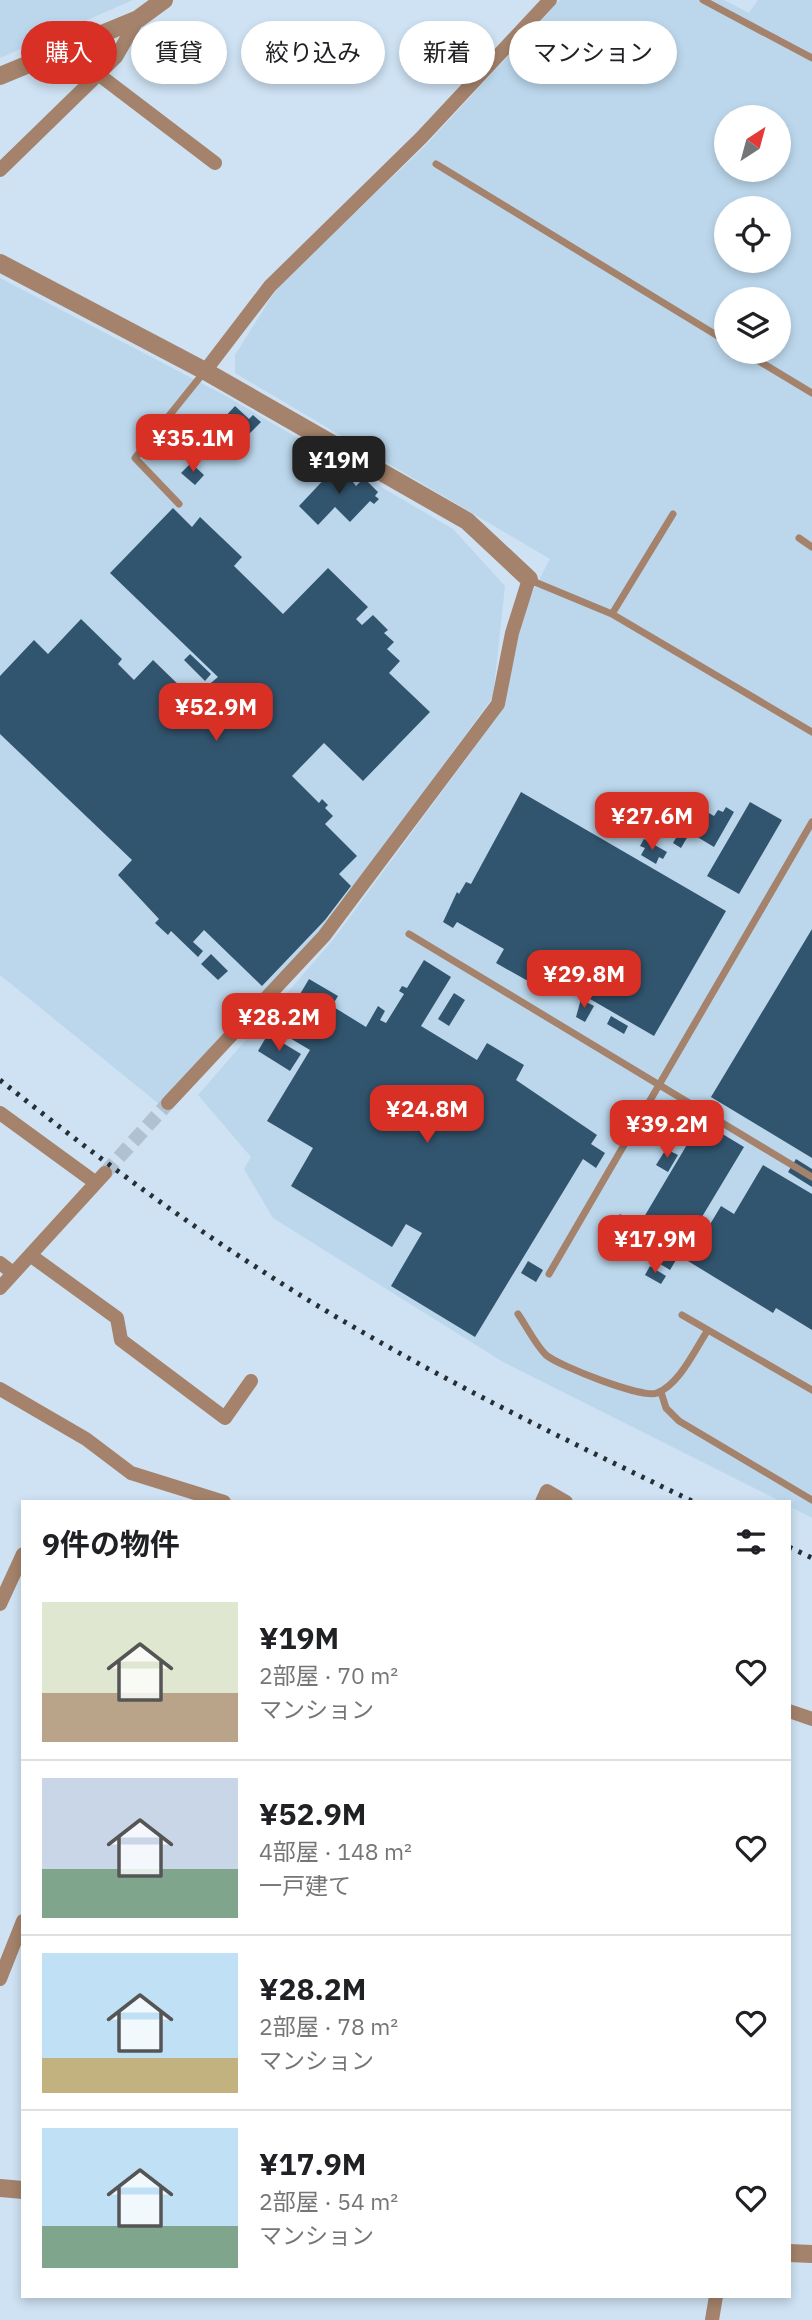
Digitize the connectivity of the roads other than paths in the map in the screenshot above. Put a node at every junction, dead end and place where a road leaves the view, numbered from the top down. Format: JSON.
{"nodes":[{"id":1,"x":164,"y":0,"type":"edge"},
{"id":2,"x":550,"y":0,"type":"edge"},
{"id":3,"x":703,"y":0,"type":"edge"},
{"id":4,"x":138,"y":19,"type":"junction"},
{"id":5,"x":117,"y":55,"type":"edge"},
{"id":6,"x":812,"y":58,"type":"edge"},
{"id":7,"x":0,"y":76,"type":"edge"},
{"id":8,"x":88,"y":84,"type":"edge"},
{"id":9,"x":111,"y":84,"type":"edge"},
{"id":10,"x":215,"y":163,"type":"dead end"},
{"id":11,"x":436,"y":164,"type":"dead end"},
{"id":12,"x":0,"y":170,"type":"edge"},
{"id":13,"x":0,"y":263,"type":"edge"},
{"id":14,"x":714,"y":334,"type":"edge"},
{"id":15,"x":764,"y":364,"type":"edge"},
{"id":16,"x":205,"y":371,"type":"junction"},
{"id":17,"x":812,"y":393,"type":"edge"},
{"id":18,"x":179,"y":504,"type":"dead end"},
{"id":19,"x":673,"y":514,"type":"dead end"},
{"id":20,"x":799,"y":538,"type":"dead end"},
{"id":21,"x":812,"y":547,"type":"edge"},
{"id":22,"x":529,"y":579,"type":"junction"},
{"id":23,"x":612,"y":614,"type":"junction"},
{"id":24,"x":812,"y":732,"type":"edge"},
{"id":25,"x":812,"y":822,"type":"edge"},
{"id":26,"x":409,"y":934,"type":"dead end"},
{"id":27,"x":659,"y":1087,"type":"junction"},
{"id":28,"x":168,"y":1103,"type":"tunnel mouth"},
{"id":29,"x":0,"y":1113,"type":"edge"},
{"id":30,"x":812,"y":1177,"type":"edge"},
{"id":31,"x":30,"y":1255,"type":"junction"},
{"id":32,"x":0,"y":1263,"type":"edge"},
{"id":33,"x":13,"y":1273,"type":"junction"},
{"id":34,"x":549,"y":1274,"type":"dead end"},
{"id":35,"x":0,"y":1288,"type":"edge"},
{"id":36,"x":518,"y":1314,"type":"dead end"},
{"id":37,"x":682,"y":1315,"type":"dead end"},
{"id":38,"x":708,"y":1330,"type":"junction"},
{"id":39,"x":251,"y":1381,"type":"dead end"},
{"id":40,"x":0,"y":1389,"type":"edge"},
{"id":41,"x":812,"y":1390,"type":"edge"},
{"id":42,"x":660,"y":1392,"type":"junction"},
{"id":43,"x":189,"y":1497,"type":"edge"},
{"id":44,"x":210,"y":1500,"type":"edge"},
{"id":45,"x":543,"y":1500,"type":"edge"},
{"id":46,"x":563,"y":1500,"type":"edge"},
{"id":47,"x":812,"y":1500,"type":"edge"},
{"id":48,"x":21,"y":1558,"type":"edge"},
{"id":49,"x":0,"y":1604,"type":"edge"},
{"id":50,"x":791,"y":1716,"type":"edge"},
{"id":51,"x":812,"y":1719,"type":"edge"},
{"id":52,"x":21,"y":1926,"type":"edge"},
{"id":53,"x":0,"y":1979,"type":"edge"},
{"id":54,"x":0,"y":2188,"type":"edge"},
{"id":55,"x":21,"y":2190,"type":"edge"},
{"id":56,"x":791,"y":2253,"type":"edge"},
{"id":57,"x":812,"y":2254,"type":"edge"},
{"id":58,"x":716,"y":2298,"type":"edge"},
{"id":59,"x":712,"y":2320,"type":"edge"}],
"edges":[{"from":1,"to":4,"type":"street"},
{"from":2,"to":16,"type":"street"},
{"from":3,"to":6,"type":"lane"},
{"from":4,"to":5,"type":"street"},
{"from":4,"to":7,"type":"street"},
{"from":8,"to":12,"type":"street"},
{"from":9,"to":10,"type":"street"},
{"from":11,"to":14,"type":"lane"},
{"from":13,"to":16,"type":"street"},
{"from":15,"to":17,"type":"lane"},
{"from":16,"to":18,"type":"lane"},
{"from":16,"to":22,"type":"street"},
{"from":19,"to":23,"type":"lane"},
{"from":20,"to":21,"type":"lane"},
{"from":22,"to":23,"type":"lane"},
{"from":22,"to":28,"type":"street"},
{"from":23,"to":24,"type":"lane"},
{"from":25,"to":27,"type":"lane"},
{"from":26,"to":27,"type":"lane"},
{"from":27,"to":30,"type":"lane"},
{"from":27,"to":34,"type":"lane"},
{"from":29,"to":31,"type":"street"},
{"from":31,"to":33,"type":"street"},
{"from":31,"to":39,"type":"street"},
{"from":32,"to":33,"type":"street"},
{"from":33,"to":35,"type":"street"},
{"from":36,"to":42,"type":"lane"},
{"from":37,"to":38,"type":"lane"},
{"from":38,"to":41,"type":"lane"},
{"from":38,"to":42,"type":"lane"},
{"from":40,"to":43,"type":"street"},
{"from":42,"to":47,"type":"lane"},
{"from":43,"to":44,"type":"street"},
{"from":45,"to":46,"type":"street"},
{"from":48,"to":49,"type":"street"},
{"from":50,"to":51,"type":"street"},
{"from":52,"to":53,"type":"street"},
{"from":54,"to":55,"type":"street"},
{"from":56,"to":57,"type":"street"},
{"from":58,"to":59,"type":"street"}]}
